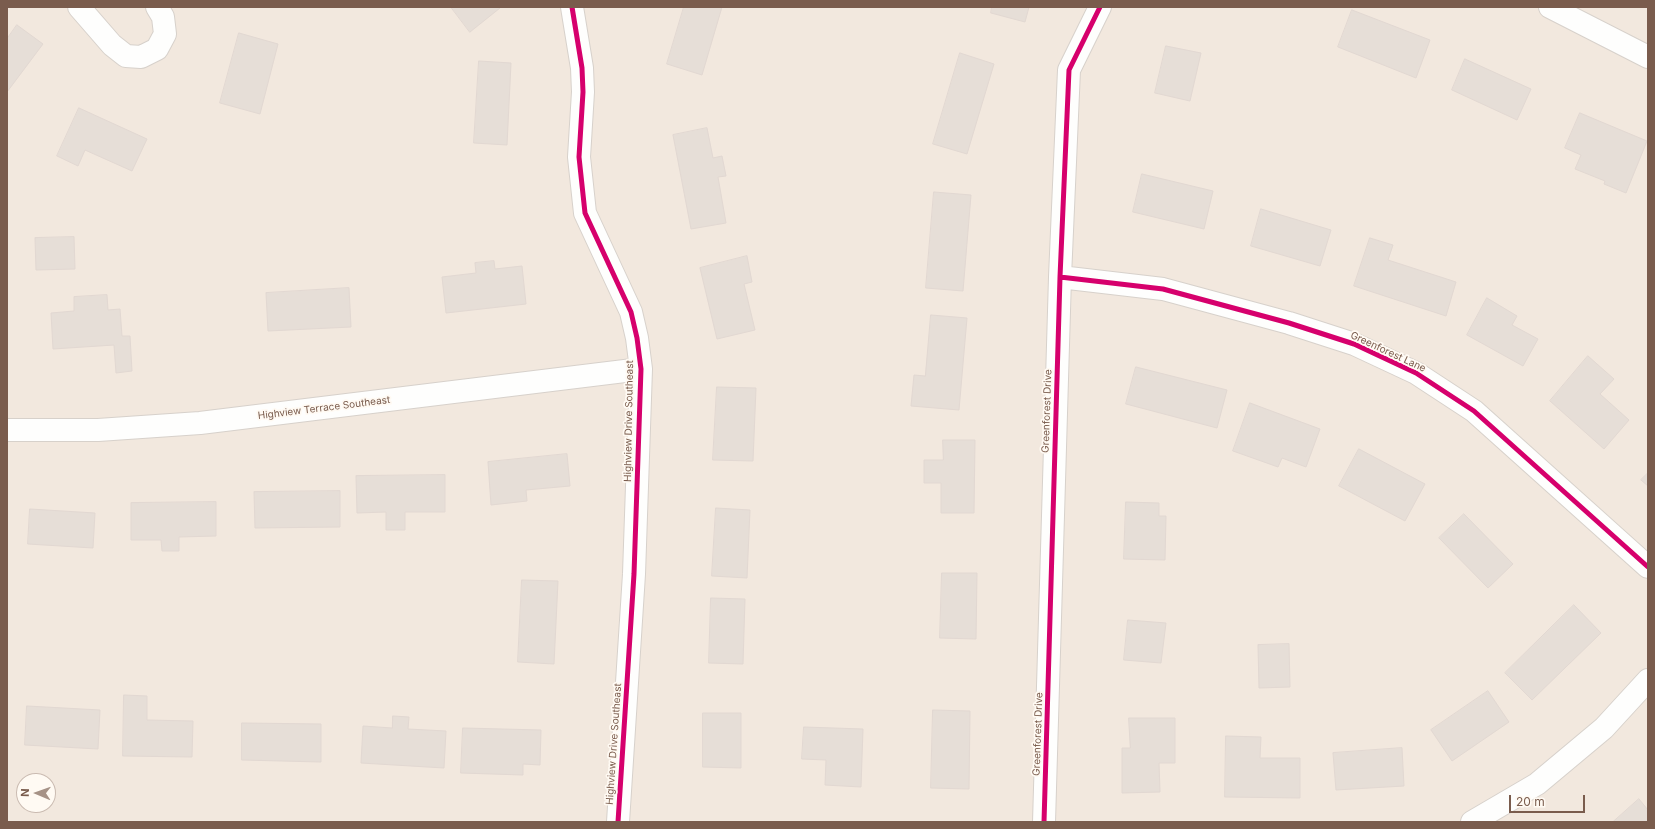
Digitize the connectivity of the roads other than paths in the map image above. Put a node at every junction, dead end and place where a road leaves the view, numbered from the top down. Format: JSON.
{"nodes":[{"id":1,"x":78,"y":7,"type":"edge"},
{"id":2,"x":157,"y":7,"type":"edge"},
{"id":3,"x":572,"y":7,"type":"edge"},
{"id":4,"x":1100,"y":7,"type":"edge"},
{"id":5,"x":1550,"y":7,"type":"edge"},
{"id":6,"x":1648,"y":57,"type":"edge"},
{"id":7,"x":1060,"y":276,"type":"junction"},
{"id":8,"x":641,"y":369,"type":"junction"},
{"id":9,"x":7,"y":430,"type":"edge"},
{"id":10,"x":1648,"y":567,"type":"edge"},
{"id":11,"x":1648,"y":680,"type":"edge"},
{"id":12,"x":618,"y":822,"type":"edge"},
{"id":13,"x":1044,"y":822,"type":"edge"},
{"id":14,"x":1472,"y":822,"type":"edge"}],
"edges":[{"from":1,"to":2,"type":"street"},
{"from":3,"to":8,"type":"street","name":"Highview Drive Southeast"},
{"from":4,"to":7,"type":"street","name":"Greenforest Drive"},
{"from":5,"to":6,"type":"street"},
{"from":7,"to":10,"type":"street","name":"Greenforest Lane"},
{"from":7,"to":13,"type":"street","name":"Greenforest Drive"},
{"from":8,"to":9,"type":"street","name":"Highview Terrace Southeast"},
{"from":8,"to":12,"type":"street","name":"Highview Drive Southeast"},
{"from":11,"to":14,"type":"street"}]}
